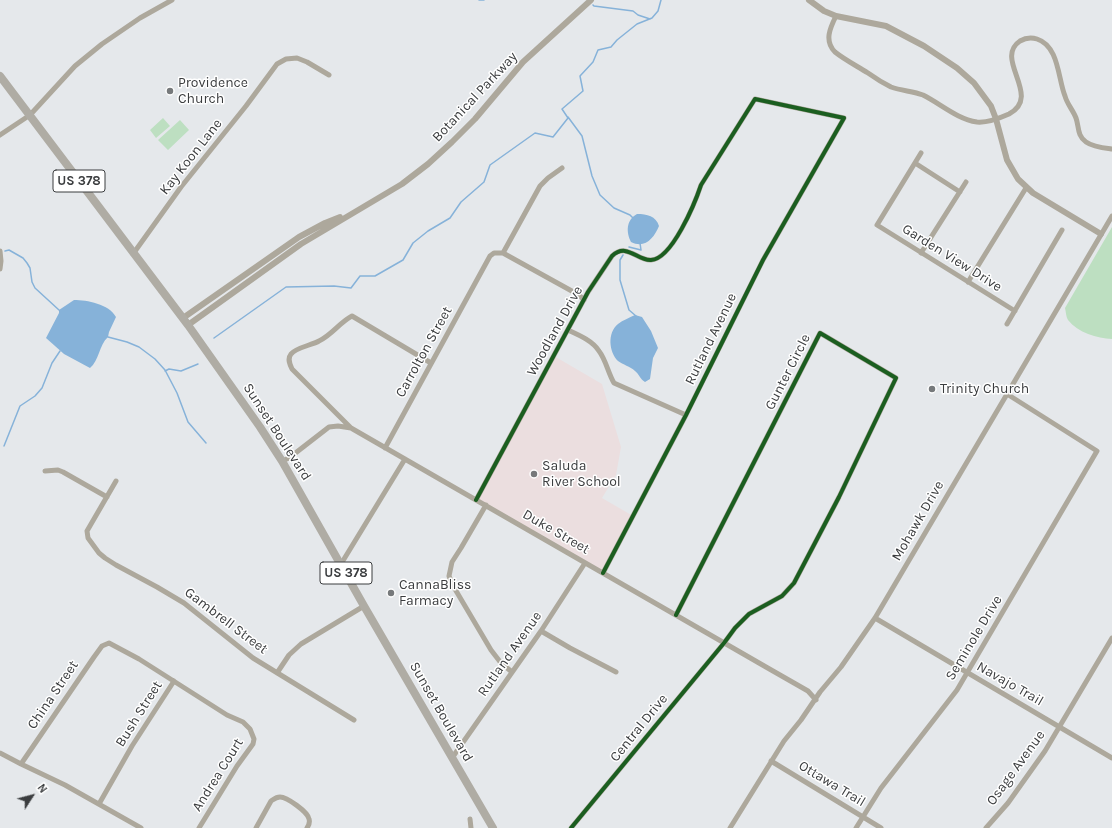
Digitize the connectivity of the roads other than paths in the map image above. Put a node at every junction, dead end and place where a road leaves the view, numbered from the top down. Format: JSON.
{"nodes":[{"id":1,"x":172,"y":0,"type":"edge"},
{"id":2,"x":591,"y":0,"type":"edge"},
{"id":3,"x":809,"y":0,"type":"edge"},
{"id":4,"x":836,"y":16,"type":"junction"},
{"id":5,"x":329,"y":75,"type":"dead end"},
{"id":6,"x":0,"y":76,"type":"edge"},
{"id":7,"x":30,"y":115,"type":"junction"},
{"id":8,"x":844,"y":118,"type":"joint"},
{"id":9,"x":996,"y":118,"type":"junction"},
{"id":10,"x":0,"y":135,"type":"edge"},
{"id":11,"x":1112,"y":150,"type":"edge"},
{"id":12,"x":921,"y":153,"type":"dead end"},
{"id":13,"x":915,"y":163,"type":"junction"},
{"id":14,"x":562,"y":168,"type":"dead end"},
{"id":15,"x":966,"y":182,"type":"dead end"},
{"id":16,"x":1026,"y":188,"type":"junction"},
{"id":17,"x":960,"y":192,"type":"junction"},
{"id":18,"x":1112,"y":216,"type":"edge"},
{"id":19,"x":1062,"y":230,"type":"dead end"},
{"id":20,"x":1101,"y":234,"type":"junction"},
{"id":21,"x":0,"y":251,"type":"edge"},
{"id":22,"x":503,"y":253,"type":"junction"},
{"id":23,"x":921,"y":253,"type":"junction"},
{"id":24,"x":133,"y":254,"type":"junction"},
{"id":25,"x":0,"y":269,"type":"edge"},
{"id":26,"x":968,"y":282,"type":"junction"},
{"id":27,"x":584,"y":300,"type":"junction"},
{"id":28,"x":1015,"y":311,"type":"junction"},
{"id":29,"x":185,"y":321,"type":"junction"},
{"id":30,"x":1007,"y":324,"type":"dead end"},
{"id":31,"x":568,"y":330,"type":"junction"},
{"id":32,"x":431,"y":363,"type":"junction"},
{"id":33,"x":1006,"y":394,"type":"junction"},
{"id":34,"x":686,"y":415,"type":"junction"},
{"id":35,"x":351,"y":428,"type":"junction"},
{"id":36,"x":385,"y":448,"type":"junction"},
{"id":37,"x":405,"y":459,"type":"junction"},
{"id":38,"x":282,"y":461,"type":"junction"},
{"id":39,"x":45,"y":471,"type":"dead end"},
{"id":40,"x":116,"y":481,"type":"dead end"},
{"id":41,"x":107,"y":498,"type":"junction"},
{"id":42,"x":476,"y":500,"type":"junction"},
{"id":43,"x":486,"y":505,"type":"junction"},
{"id":44,"x":585,"y":563,"type":"junction"},
{"id":45,"x":341,"y":564,"type":"junction"},
{"id":46,"x":604,"y":573,"type":"junction"},
{"id":47,"x":364,"y":606,"type":"junction"},
{"id":48,"x":676,"y":615,"type":"junction"},
{"id":49,"x":875,"y":618,"type":"junction"},
{"id":50,"x":541,"y":631,"type":"junction"},
{"id":51,"x":1112,"y":638,"type":"edge"},
{"id":52,"x":109,"y":643,"type":"joint"},
{"id":53,"x":724,"y":643,"type":"junction"},
{"id":54,"x":512,"y":672,"type":"junction"},
{"id":55,"x":616,"y":672,"type":"dead end"},
{"id":56,"x":277,"y":673,"type":"junction"},
{"id":57,"x":967,"y":673,"type":"junction"},
{"id":58,"x":174,"y":681,"type":"junction"},
{"id":59,"x":816,"y":700,"type":"junction"},
{"id":60,"x":354,"y":720,"type":"dead end"},
{"id":61,"x":1060,"y":727,"type":"junction"},
{"id":62,"x":0,"y":752,"type":"edge"},
{"id":63,"x":452,"y":758,"type":"junction"},
{"id":64,"x":1112,"y":758,"type":"edge"},
{"id":65,"x":771,"y":761,"type":"junction"},
{"id":66,"x":21,"y":764,"type":"junction"},
{"id":67,"x":99,"y":804,"type":"junction"},
{"id":68,"x":863,"y":817,"type":"junction"},
{"id":69,"x":470,"y":820,"type":"dead end"},
{"id":70,"x":141,"y":828,"type":"edge"},
{"id":71,"x":200,"y":828,"type":"edge"},
{"id":72,"x":256,"y":828,"type":"edge"},
{"id":73,"x":307,"y":828,"type":"edge"},
{"id":74,"x":471,"y":828,"type":"edge"},
{"id":75,"x":494,"y":828,"type":"edge"},
{"id":76,"x":571,"y":828,"type":"edge"},
{"id":77,"x":730,"y":828,"type":"edge"},
{"id":78,"x":856,"y":828,"type":"edge"},
{"id":79,"x":881,"y":828,"type":"edge"},
{"id":80,"x":986,"y":828,"type":"edge"}],
"edges":[{"from":1,"to":7,"type":"street"},
{"from":2,"to":29,"type":"street","name":"Botanical Parkway"},
{"from":3,"to":4,"type":"street"},
{"from":4,"to":9,"type":"street"},
{"from":4,"to":9,"type":"street"},
{"from":5,"to":24,"type":"street","name":"Kay Koon Lane"},
{"from":6,"to":7,"type":"main road","name":"Sunset Boulevard","number":"US 378"},
{"from":7,"to":10,"type":"street"},
{"from":7,"to":24,"type":"main road","name":"Sunset Boulevard","number":"US 378"},
{"from":8,"to":27,"type":"street","name":"Woodland Drive"},
{"from":8,"to":34,"type":"street","name":"Rutland Avenue"},
{"from":9,"to":11,"type":"street"},
{"from":9,"to":16,"type":"street"},
{"from":12,"to":13,"type":"street"},
{"from":13,"to":17,"type":"street"},
{"from":13,"to":23,"type":"street","name":"Garden View Drive"},
{"from":14,"to":22,"type":"street"},
{"from":15,"to":17,"type":"street"},
{"from":16,"to":20,"type":"street"},
{"from":16,"to":26,"type":"street"},
{"from":17,"to":23,"type":"street"},
{"from":18,"to":20,"type":"street","name":"Mohawk Drive"},
{"from":19,"to":28,"type":"street"},
{"from":20,"to":33,"type":"street","name":"Mohawk Drive"},
{"from":21,"to":25,"type":"street"},
{"from":22,"to":27,"type":"street"},
{"from":22,"to":32,"type":"street","name":"Carrolton Street"},
{"from":23,"to":26,"type":"street","name":"Garden View Drive"},
{"from":24,"to":29,"type":"main road","name":"Sunset Boulevard","number":"US 378"},
{"from":26,"to":28,"type":"street","name":"Garden View Drive"},
{"from":27,"to":31,"type":"street","name":"Woodland Drive"},
{"from":28,"to":30,"type":"street"},
{"from":29,"to":38,"type":"main road","name":"Sunset Boulevard","number":"US 378"},
{"from":31,"to":34,"type":"street"},
{"from":31,"to":42,"type":"street","name":"Woodland Drive"},
{"from":32,"to":35,"type":"street"},
{"from":32,"to":36,"type":"street","name":"Carrolton Street"},
{"from":33,"to":49,"type":"street","name":"Mohawk Drive"},
{"from":33,"to":57,"type":"street","name":"Seminole Drive"},
{"from":34,"to":46,"type":"street","name":"Rutland Avenue"},
{"from":35,"to":36,"type":"street","name":"Duke Street"},
{"from":35,"to":38,"type":"street","name":"Duke Street"},
{"from":36,"to":37,"type":"street","name":"Duke Street"},
{"from":37,"to":42,"type":"street","name":"Duke Street"},
{"from":37,"to":45,"type":"street"},
{"from":38,"to":45,"type":"main road","name":"Sunset Boulevard","number":"US 378"},
{"from":39,"to":41,"type":"street"},
{"from":40,"to":41,"type":"street"},
{"from":41,"to":56,"type":"street","name":"Gambrell Street"},
{"from":42,"to":43,"type":"street","name":"Duke Street"},
{"from":43,"to":44,"type":"street","name":"Duke Street"},
{"from":43,"to":54,"type":"street"},
{"from":44,"to":46,"type":"street","name":"Duke Street"},
{"from":44,"to":50,"type":"street","name":"Rutland Avenue"},
{"from":45,"to":47,"type":"main road","name":"Sunset Boulevard","number":"US 378"},
{"from":46,"to":48,"type":"street","name":"Duke Street"},
{"from":47,"to":56,"type":"street"},
{"from":47,"to":63,"type":"main road","name":"Sunset Boulevard","number":"US 378"},
{"from":48,"to":53,"type":"street","name":"Duke Street"},
{"from":48,"to":53,"type":"street","name":"Gunter Circle"},
{"from":49,"to":57,"type":"street","name":"Navajo Trail"},
{"from":49,"to":59,"type":"street","name":"Mohawk Drive"},
{"from":50,"to":54,"type":"street","name":"Rutland Avenue"},
{"from":50,"to":55,"type":"street"},
{"from":51,"to":61,"type":"street","name":"Osage Avenue"},
{"from":52,"to":58,"type":"street","name":"Bush Street"},
{"from":52,"to":66,"type":"street","name":"China Street"},
{"from":53,"to":59,"type":"street","name":"Duke Street"},
{"from":53,"to":76,"type":"street","name":"Central Drive"},
{"from":54,"to":63,"type":"street","name":"Rutland Avenue"},
{"from":56,"to":60,"type":"street","name":"Gambrell Street"},
{"from":57,"to":61,"type":"street","name":"Navajo Trail"},
{"from":57,"to":68,"type":"street","name":"Seminole Drive"},
{"from":58,"to":67,"type":"street","name":"Bush Street"},
{"from":58,"to":71,"type":"street","name":"Andrea Court"},
{"from":59,"to":65,"type":"street","name":"Mohawk Drive"},
{"from":61,"to":64,"type":"street","name":"Navajo Trail"},
{"from":61,"to":80,"type":"street","name":"Osage Avenue"},
{"from":62,"to":66,"type":"street"},
{"from":63,"to":75,"type":"main road","name":"Sunset Boulevard","number":"US 378"},
{"from":65,"to":68,"type":"street","name":"Ottawa Trail"},
{"from":65,"to":77,"type":"street","name":"Mohawk Drive"},
{"from":66,"to":67,"type":"street"},
{"from":67,"to":70,"type":"street"},
{"from":68,"to":78,"type":"street","name":"Seminole Drive"},
{"from":68,"to":79,"type":"street","name":"Ottawa Trail"},
{"from":69,"to":74,"type":"street"},
{"from":72,"to":73,"type":"street"}]}
